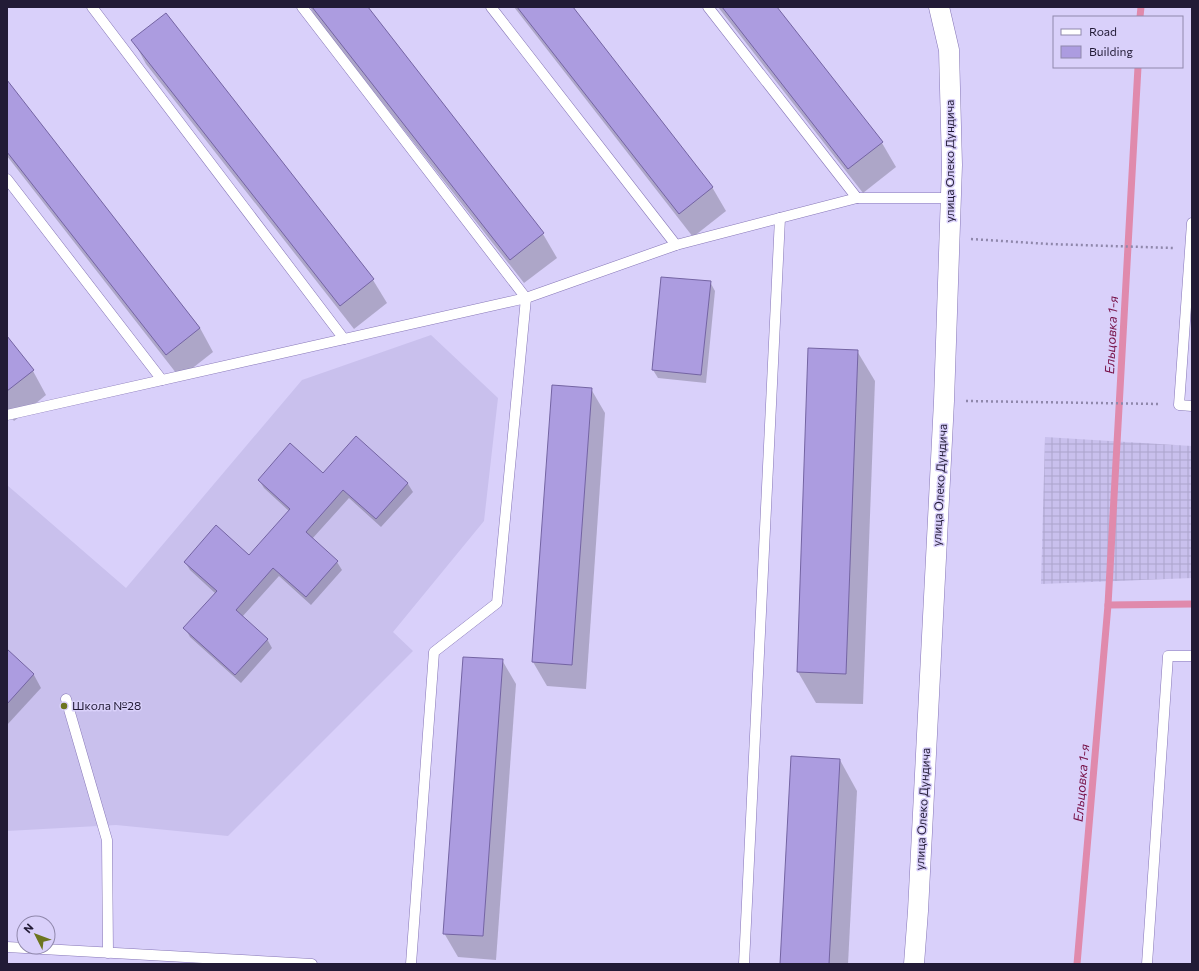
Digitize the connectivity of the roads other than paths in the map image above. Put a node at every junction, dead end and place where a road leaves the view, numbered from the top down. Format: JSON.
{"nodes":[{"id":1,"x":92,"y":7,"type":"edge"},
{"id":2,"x":302,"y":7,"type":"edge"},
{"id":3,"x":491,"y":7,"type":"edge"},
{"id":4,"x":708,"y":7,"type":"edge"},
{"id":5,"x":939,"y":7,"type":"edge"},
{"id":6,"x":7,"y":180,"type":"edge"},
{"id":7,"x":857,"y":198,"type":"junction"},
{"id":8,"x":951,"y":198,"type":"junction"},
{"id":9,"x":780,"y":218,"type":"junction"},
{"id":10,"x":1192,"y":223,"type":"edge"},
{"id":11,"x":676,"y":245,"type":"junction"},
{"id":12,"x":526,"y":298,"type":"junction"},
{"id":13,"x":344,"y":339,"type":"junction"},
{"id":14,"x":162,"y":380,"type":"junction"},
{"id":15,"x":1192,"y":406,"type":"edge"},
{"id":16,"x":7,"y":415,"type":"edge"},
{"id":17,"x":1192,"y":656,"type":"edge"},
{"id":18,"x":66,"y":699,"type":"dead end"},
{"id":19,"x":7,"y":947,"type":"edge"},
{"id":20,"x":108,"y":953,"type":"junction"},
{"id":21,"x":312,"y":964,"type":"edge"},
{"id":22,"x":411,"y":964,"type":"edge"},
{"id":23,"x":744,"y":964,"type":"edge"},
{"id":24,"x":914,"y":964,"type":"edge"},
{"id":25,"x":1147,"y":964,"type":"edge"}],
"edges":[{"from":1,"to":13,"type":"lane"},
{"from":2,"to":12,"type":"lane"},
{"from":3,"to":11,"type":"lane"},
{"from":4,"to":7,"type":"lane"},
{"from":5,"to":8,"type":"street","name":"улица Олеко Дундича"},
{"from":6,"to":14,"type":"lane"},
{"from":7,"to":8,"type":"lane"},
{"from":7,"to":9,"type":"lane"},
{"from":8,"to":24,"type":"street","name":"улица Олеко Дундича"},
{"from":9,"to":11,"type":"lane"},
{"from":9,"to":23,"type":"lane"},
{"from":10,"to":15,"type":"lane"},
{"from":11,"to":12,"type":"lane"},
{"from":12,"to":13,"type":"lane"},
{"from":12,"to":22,"type":"lane"},
{"from":13,"to":14,"type":"lane"},
{"from":14,"to":16,"type":"lane"},
{"from":17,"to":25,"type":"lane"},
{"from":18,"to":20,"type":"lane"},
{"from":19,"to":20,"type":"lane"},
{"from":20,"to":21,"type":"lane"}]}
